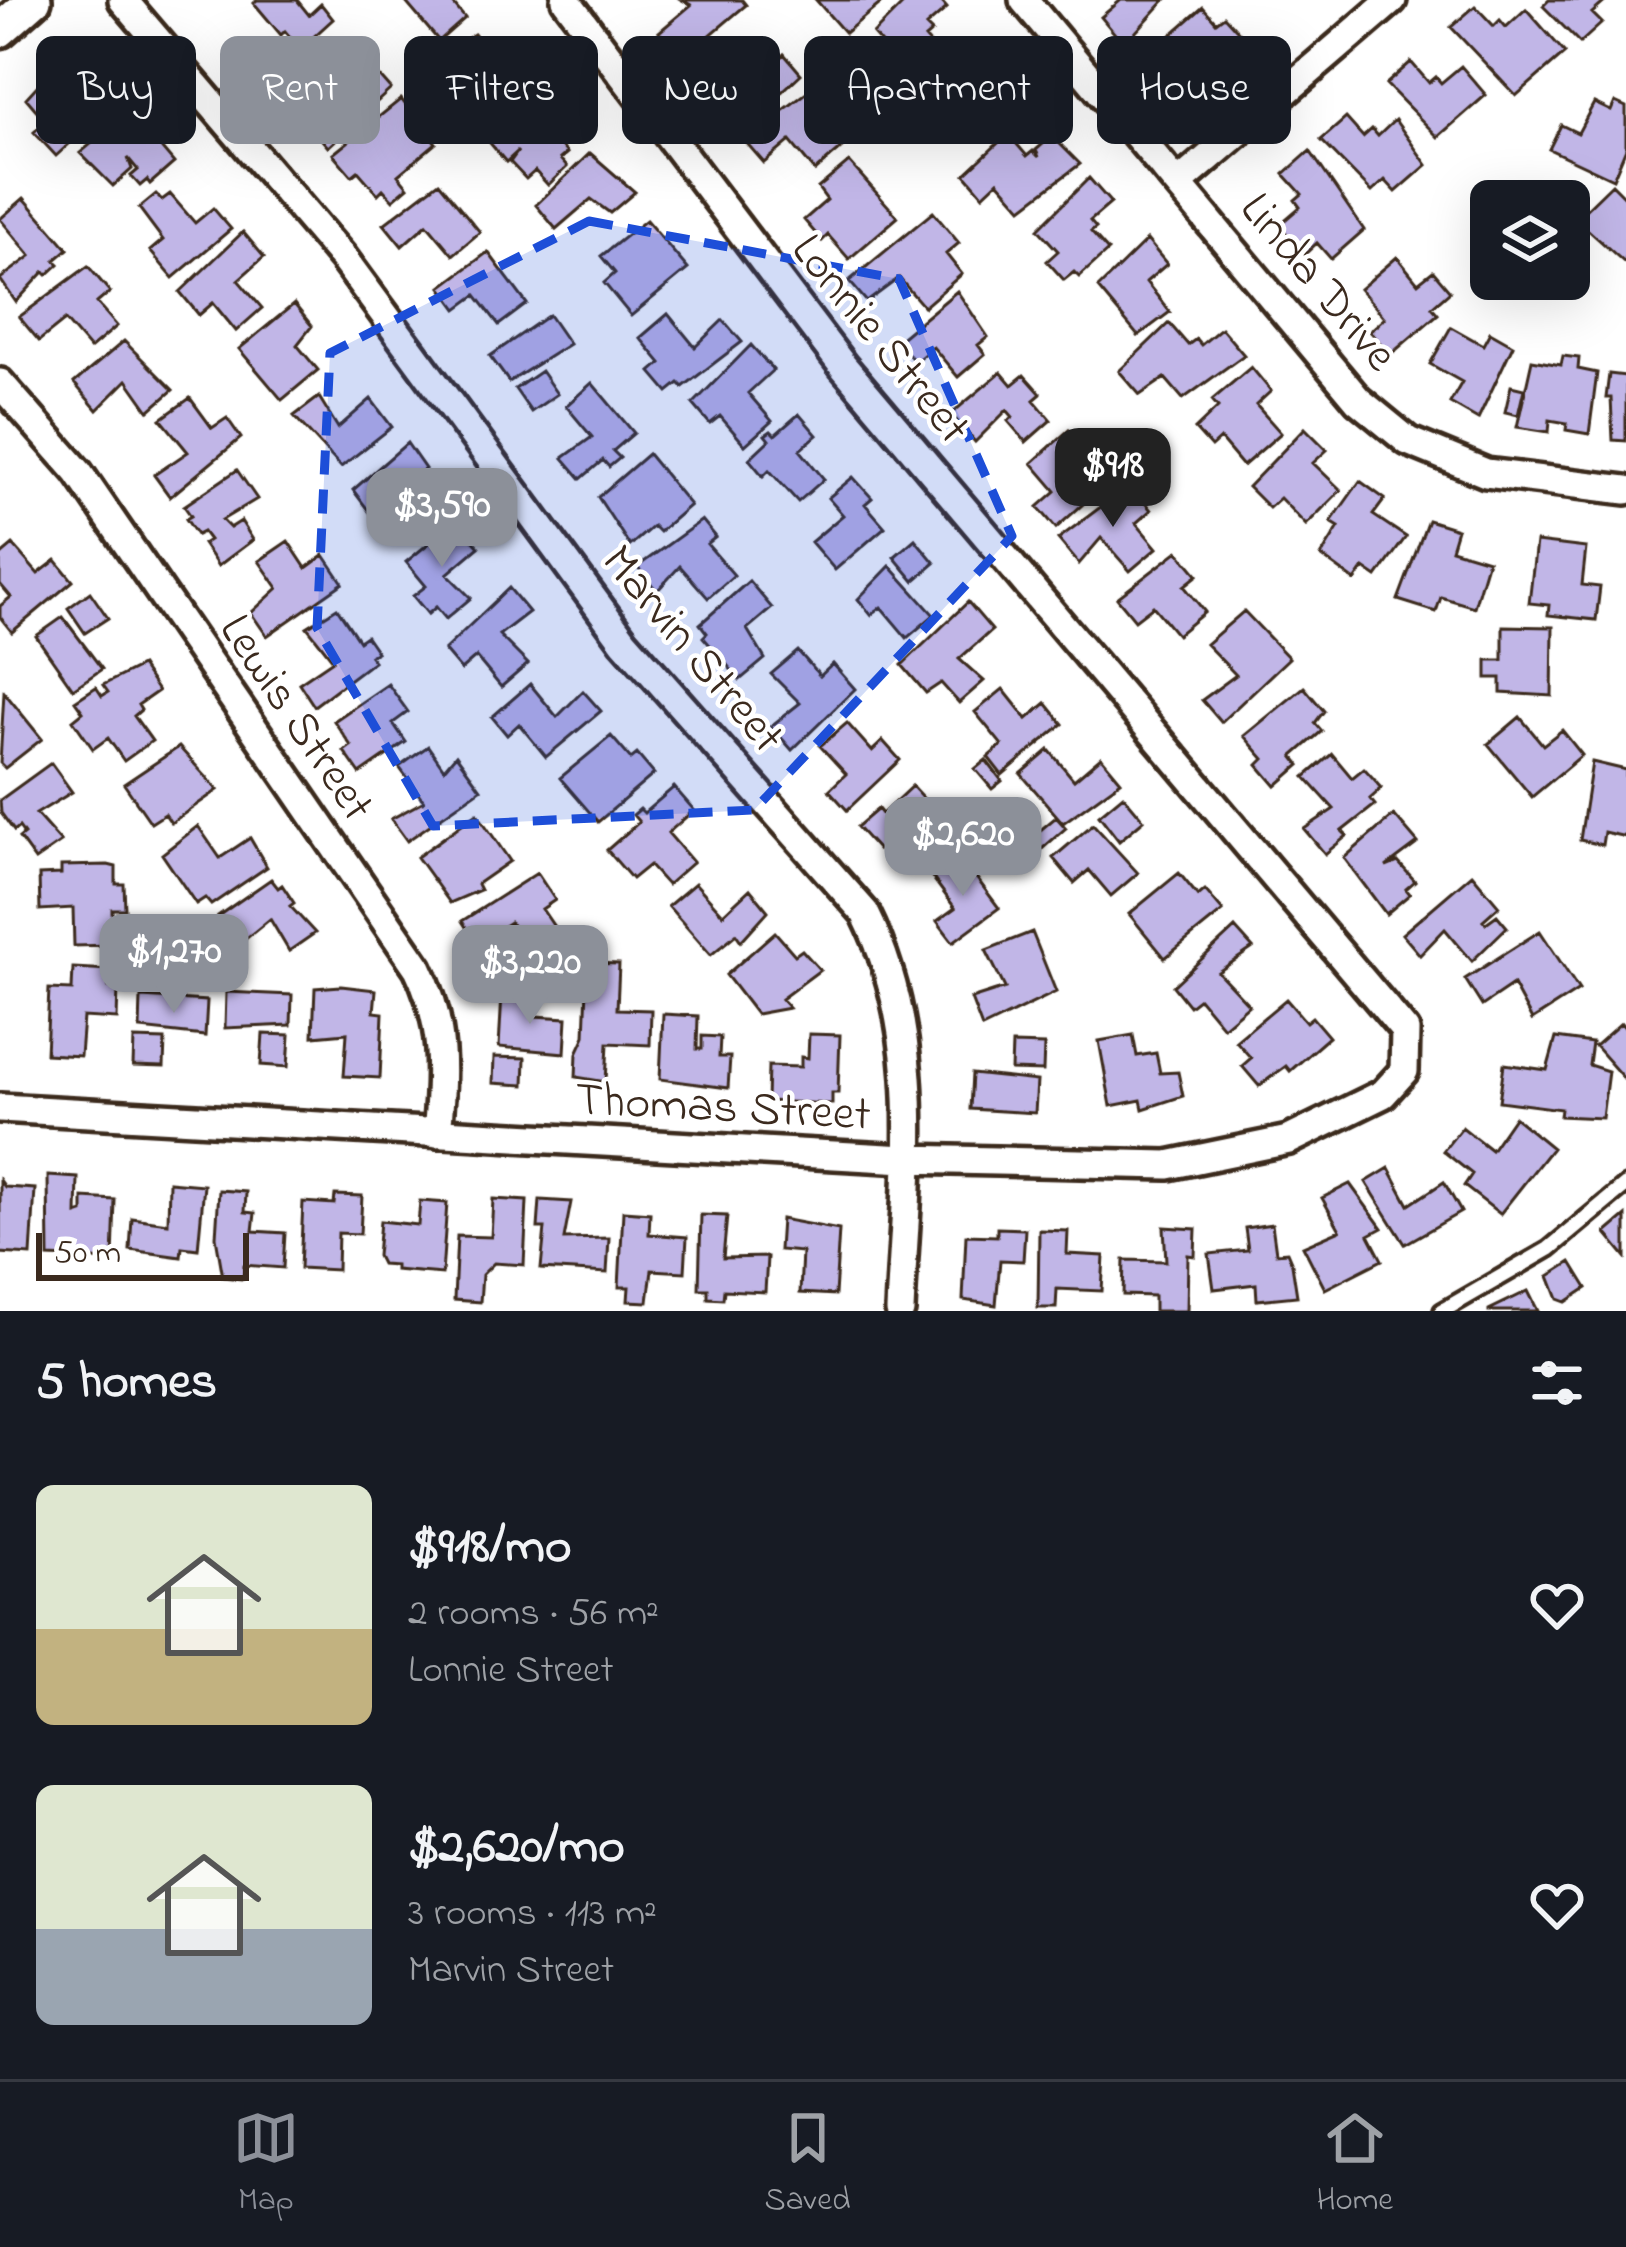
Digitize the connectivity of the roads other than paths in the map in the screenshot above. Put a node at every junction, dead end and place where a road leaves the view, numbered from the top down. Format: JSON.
{"nodes":[{"id":1,"x":123,"y":0,"type":"edge"},
{"id":2,"x":566,"y":0,"type":"edge"},
{"id":3,"x":1024,"y":0,"type":"edge"},
{"id":4,"x":1392,"y":0,"type":"edge"},
{"id":5,"x":1180,"y":182,"type":"junction"},
{"id":6,"x":0,"y":383,"type":"edge"},
{"id":7,"x":1626,"y":490,"type":"edge"},
{"id":8,"x":1406,"y":1058,"type":"joint"},
{"id":9,"x":0,"y":1108,"type":"edge"},
{"id":10,"x":437,"y":1133,"type":"junction"},
{"id":11,"x":906,"y":1159,"type":"junction"},
{"id":12,"x":1626,"y":1185,"type":"edge"},
{"id":13,"x":900,"y":1311,"type":"edge"},
{"id":14,"x":1442,"y":1311,"type":"edge"}],
"edges":[{"from":1,"to":11,"type":"street","name":"Marvin Street"},
{"from":2,"to":8,"type":"street","name":"Lonnie Street"},
{"from":3,"to":5,"type":"street","name":"Linda Drive"},
{"from":4,"to":5,"type":"street"},
{"from":5,"to":7,"type":"street","name":"Linda Drive"},
{"from":6,"to":10,"type":"street","name":"Lewis Street"},
{"from":8,"to":11,"type":"street","name":"Thomas Street"},
{"from":9,"to":10,"type":"street","name":"Thomas Street"},
{"from":10,"to":11,"type":"street","name":"Thomas Street"},
{"from":11,"to":13,"type":"street","name":"Marvin Street"},
{"from":12,"to":14,"type":"lane"}]}
